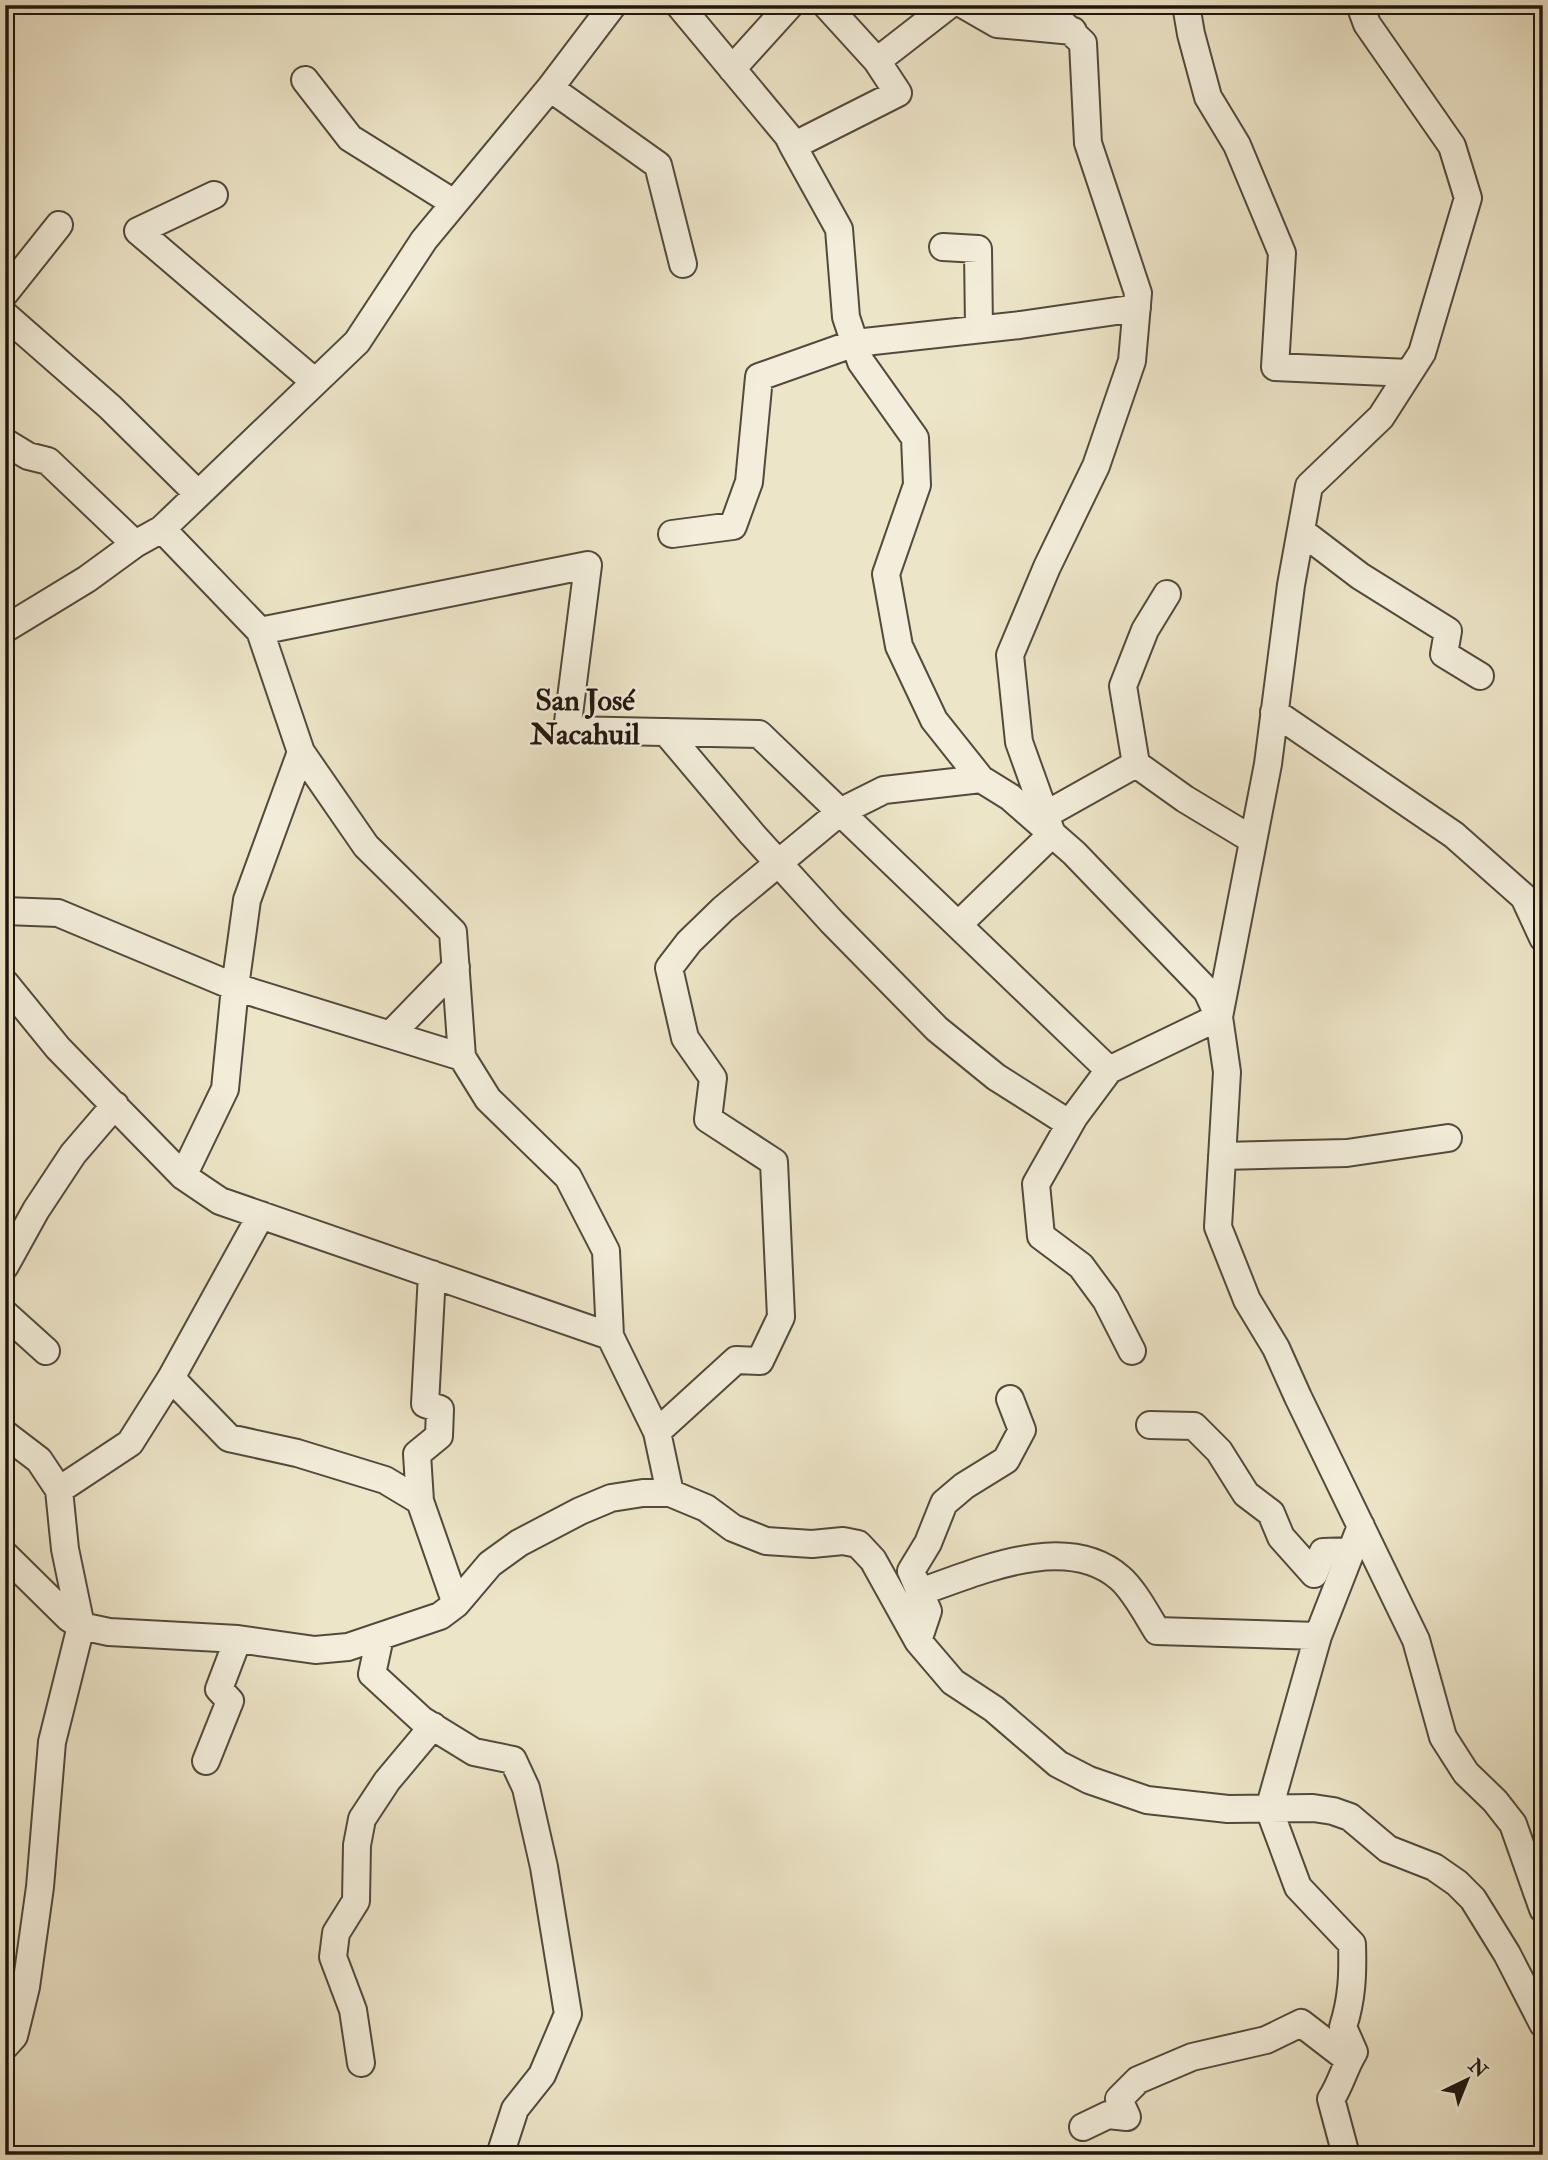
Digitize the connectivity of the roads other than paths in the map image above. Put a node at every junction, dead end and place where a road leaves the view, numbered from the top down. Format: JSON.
{"nodes":[{"id":1,"x":613,"y":5,"type":"edge"},
{"id":2,"x":679,"y":5,"type":"edge"},
{"id":3,"x":790,"y":5,"type":"edge"},
{"id":4,"x":826,"y":5,"type":"edge"},
{"id":5,"x":948,"y":5,"type":"edge"},
{"id":6,"x":964,"y":5,"type":"edge"},
{"id":7,"x":1044,"y":5,"type":"edge"},
{"id":8,"x":1186,"y":5,"type":"edge"},
{"id":9,"x":1360,"y":5,"type":"edge"},
{"id":10,"x":1073,"y":31,"type":"junction"},
{"id":11,"x":877,"y":61,"type":"junction"},
{"id":12,"x":732,"y":69,"type":"junction"},
{"id":13,"x":304,"y":80,"type":"dead end"},
{"id":14,"x":550,"y":88,"type":"junction"},
{"id":15,"x":793,"y":146,"type":"junction"},
{"id":16,"x":214,"y":195,"type":"dead end"},
{"id":17,"x":454,"y":203,"type":"junction"},
{"id":18,"x":59,"y":225,"type":"dead end"},
{"id":19,"x":943,"y":247,"type":"dead end"},
{"id":20,"x":683,"y":264,"type":"dead end"},
{"id":21,"x":5,"y":293,"type":"edge"},
{"id":22,"x":1137,"y":308,"type":"junction"},
{"id":23,"x":5,"y":314,"type":"edge"},
{"id":24,"x":979,"y":329,"type":"junction"},
{"id":25,"x":855,"y":344,"type":"junction"},
{"id":26,"x":1409,"y":373,"type":"junction"},
{"id":27,"x":315,"y":382,"type":"junction"},
{"id":28,"x":5,"y":442,"type":"edge"},
{"id":29,"x":198,"y":494,"type":"junction"},
{"id":30,"x":162,"y":529,"type":"junction"},
{"id":31,"x":1301,"y":531,"type":"junction"},
{"id":32,"x":672,"y":534,"type":"dead end"},
{"id":33,"x":135,"y":544,"type":"junction"},
{"id":34,"x":1167,"y":594,"type":"dead end"},
{"id":35,"x":5,"y":629,"type":"edge"},
{"id":36,"x":260,"y":631,"type":"junction"},
{"id":37,"x":1480,"y":676,"type":"dead end"},
{"id":38,"x":1274,"y":712,"type":"junction"},
{"id":39,"x":666,"y":732,"type":"junction"},
{"id":40,"x":301,"y":752,"type":"junction"},
{"id":41,"x":1136,"y":764,"type":"junction"},
{"id":42,"x":981,"y":779,"type":"junction"},
{"id":43,"x":840,"y":812,"type":"junction"},
{"id":44,"x":1048,"y":824,"type":"junction"},
{"id":45,"x":1253,"y":840,"type":"junction"},
{"id":46,"x":778,"y":863,"type":"junction"},
{"id":47,"x":5,"y":911,"type":"edge"},
{"id":48,"x":958,"y":925,"type":"junction"},
{"id":49,"x":1543,"y":938,"type":"edge"},
{"id":50,"x":456,"y":967,"type":"junction"},
{"id":51,"x":5,"y":983,"type":"edge"},
{"id":52,"x":234,"y":987,"type":"junction"},
{"id":53,"x":1219,"y":1017,"type":"junction"},
{"id":54,"x":391,"y":1034,"type":"junction"},
{"id":55,"x":462,"y":1057,"type":"junction"},
{"id":56,"x":1109,"y":1070,"type":"junction"},
{"id":57,"x":115,"y":1105,"type":"junction"},
{"id":58,"x":1070,"y":1124,"type":"junction"},
{"id":59,"x":1448,"y":1138,"type":"dead end"},
{"id":60,"x":1222,"y":1156,"type":"junction"},
{"id":61,"x":183,"y":1176,"type":"junction"},
{"id":62,"x":261,"y":1215,"type":"junction"},
{"id":63,"x":5,"y":1266,"type":"edge"},
{"id":64,"x":432,"y":1274,"type":"junction"},
{"id":65,"x":5,"y":1314,"type":"edge"},
{"id":66,"x":610,"y":1336,"type":"junction"},
{"id":67,"x":46,"y":1351,"type":"dead end"},
{"id":68,"x":1132,"y":1351,"type":"dead end"},
{"id":69,"x":171,"y":1378,"type":"junction"},
{"id":70,"x":1010,"y":1399,"type":"dead end"},
{"id":71,"x":1150,"y":1425,"type":"dead end"},
{"id":72,"x":657,"y":1432,"type":"junction"},
{"id":73,"x":5,"y":1434,"type":"edge"},
{"id":74,"x":60,"y":1490,"type":"junction"},
{"id":75,"x":670,"y":1493,"type":"junction"},
{"id":76,"x":420,"y":1501,"type":"junction"},
{"id":77,"x":1361,"y":1526,"type":"junction"},
{"id":78,"x":1351,"y":1551,"type":"junction"},
{"id":79,"x":5,"y":1555,"type":"edge"},
{"id":80,"x":920,"y":1592,"type":"junction"},
{"id":81,"x":456,"y":1604,"type":"junction"},
{"id":82,"x":82,"y":1626,"type":"junction"},
{"id":83,"x":1318,"y":1636,"type":"junction"},
{"id":84,"x":380,"y":1637,"type":"junction"},
{"id":85,"x":238,"y":1639,"type":"junction"},
{"id":86,"x":918,"y":1641,"type":"junction"},
{"id":87,"x":433,"y":1727,"type":"junction"},
{"id":88,"x":206,"y":1762,"type":"dead end"},
{"id":89,"x":1269,"y":1809,"type":"junction"},
{"id":90,"x":1543,"y":1909,"type":"edge"},
{"id":91,"x":1301,"y":2023,"type":"junction"},
{"id":92,"x":1543,"y":2024,"type":"edge"},
{"id":93,"x":1343,"y":2027,"type":"junction"},
{"id":94,"x":5,"y":2046,"type":"edge"},
{"id":95,"x":1349,"y":2060,"type":"junction"},
{"id":96,"x":361,"y":2063,"type":"dead end"},
{"id":97,"x":1083,"y":2127,"type":"dead end"},
{"id":98,"x":500,"y":2155,"type":"edge"},
{"id":99,"x":1346,"y":2155,"type":"edge"}],
"edges":[{"from":1,"to":14,"type":"street"},
{"from":2,"to":12,"type":"street"},
{"from":3,"to":12,"type":"street"},
{"from":4,"to":11,"type":"street"},
{"from":5,"to":11,"type":"street"},
{"from":6,"to":10,"type":"street"},
{"from":7,"to":10,"type":"street"},
{"from":8,"to":26,"type":"street"},
{"from":9,"to":26,"type":"street"},
{"from":10,"to":22,"type":"street"},
{"from":11,"to":15,"type":"street"},
{"from":12,"to":15,"type":"street"},
{"from":13,"to":17,"type":"street"},
{"from":14,"to":17,"type":"street"},
{"from":14,"to":20,"type":"street"},
{"from":15,"to":25,"type":"street"},
{"from":16,"to":27,"type":"street"},
{"from":17,"to":27,"type":"street"},
{"from":18,"to":21,"type":"street"},
{"from":19,"to":24,"type":"street"},
{"from":22,"to":24,"type":"street"},
{"from":22,"to":44,"type":"street"},
{"from":23,"to":29,"type":"street"},
{"from":24,"to":25,"type":"street"},
{"from":25,"to":32,"type":"street"},
{"from":25,"to":42,"type":"street"},
{"from":26,"to":31,"type":"street"},
{"from":27,"to":29,"type":"street"},
{"from":28,"to":33,"type":"street"},
{"from":29,"to":30,"type":"street"},
{"from":30,"to":33,"type":"street"},
{"from":30,"to":36,"type":"street"},
{"from":31,"to":37,"type":"street"},
{"from":31,"to":38,"type":"street"},
{"from":33,"to":35,"type":"street"},
{"from":34,"to":41,"type":"street"},
{"from":36,"to":39,"type":"street"},
{"from":36,"to":40,"type":"street"},
{"from":38,"to":45,"type":"street"},
{"from":38,"to":49,"type":"street"},
{"from":39,"to":43,"type":"street"},
{"from":39,"to":46,"type":"street"},
{"from":40,"to":50,"type":"street"},
{"from":40,"to":52,"type":"street"},
{"from":41,"to":44,"type":"street"},
{"from":41,"to":45,"type":"street"},
{"from":42,"to":43,"type":"street"},
{"from":42,"to":44,"type":"street"},
{"from":43,"to":46,"type":"street"},
{"from":43,"to":48,"type":"street"},
{"from":44,"to":48,"type":"street"},
{"from":44,"to":53,"type":"street"},
{"from":45,"to":53,"type":"street"},
{"from":46,"to":58,"type":"street"},
{"from":46,"to":72,"type":"street"},
{"from":47,"to":52,"type":"street"},
{"from":48,"to":56,"type":"street"},
{"from":50,"to":54,"type":"street"},
{"from":50,"to":55,"type":"street"},
{"from":51,"to":57,"type":"street"},
{"from":52,"to":54,"type":"street"},
{"from":52,"to":61,"type":"street"},
{"from":53,"to":56,"type":"street"},
{"from":53,"to":60,"type":"street"},
{"from":54,"to":55,"type":"street"},
{"from":55,"to":66,"type":"street"},
{"from":56,"to":58,"type":"street"},
{"from":57,"to":61,"type":"street"},
{"from":57,"to":63,"type":"street"},
{"from":58,"to":68,"type":"street"},
{"from":59,"to":60,"type":"street"},
{"from":60,"to":77,"type":"street"},
{"from":61,"to":62,"type":"street"},
{"from":62,"to":64,"type":"street"},
{"from":62,"to":69,"type":"street"},
{"from":64,"to":66,"type":"street"},
{"from":64,"to":76,"type":"street"},
{"from":65,"to":67,"type":"street"},
{"from":66,"to":72,"type":"street"},
{"from":69,"to":74,"type":"street"},
{"from":69,"to":76,"type":"street"},
{"from":70,"to":80,"type":"street"},
{"from":71,"to":78,"type":"street"},
{"from":72,"to":75,"type":"street"},
{"from":73,"to":74,"type":"street"},
{"from":74,"to":82,"type":"street"},
{"from":75,"to":81,"type":"street"},
{"from":75,"to":86,"type":"street"},
{"from":76,"to":81,"type":"street"},
{"from":77,"to":78,"type":"street"},
{"from":77,"to":90,"type":"street"},
{"from":78,"to":83,"type":"street"},
{"from":79,"to":82,"type":"street"},
{"from":80,"to":83,"type":"street"},
{"from":80,"to":86,"type":"street"},
{"from":81,"to":84,"type":"street"},
{"from":82,"to":85,"type":"street"},
{"from":82,"to":94,"type":"street"},
{"from":83,"to":89,"type":"street"},
{"from":84,"to":85,"type":"street"},
{"from":84,"to":87,"type":"street"},
{"from":85,"to":88,"type":"street"},
{"from":86,"to":89,"type":"street"},
{"from":87,"to":96,"type":"street"},
{"from":87,"to":98,"type":"street"},
{"from":89,"to":92,"type":"street"},
{"from":89,"to":93,"type":"street"},
{"from":91,"to":93,"type":"street"},
{"from":91,"to":95,"type":"street"},
{"from":91,"to":97,"type":"street"},
{"from":93,"to":95,"type":"street"},
{"from":95,"to":99,"type":"street"}]}
